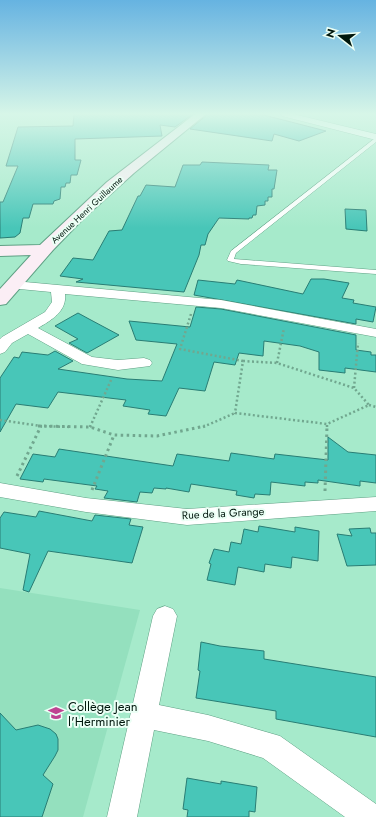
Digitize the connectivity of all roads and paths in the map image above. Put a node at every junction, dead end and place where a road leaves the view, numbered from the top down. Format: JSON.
{"nodes":[{"id":1,"x":152,"y":152,"type":"edge"},
{"id":2,"x":361,"y":152,"type":"edge"},
{"id":3,"x":45,"y":250,"type":"junction"},
{"id":4,"x":0,"y":251,"type":"edge"},
{"id":5,"x":376,"y":272,"type":"edge"},
{"id":6,"x":14,"y":285,"type":"junction"},
{"id":7,"x":58,"y":290,"type":"junction"},
{"id":8,"x":81,"y":292,"type":"junction"},
{"id":9,"x":0,"y":300,"type":"edge"},
{"id":10,"x":195,"y":302,"type":"junction"},
{"id":11,"x":50,"y":315,"type":"junction"},
{"id":12,"x":286,"y":316,"type":"junction"},
{"id":13,"x":28,"y":328,"type":"junction"},
{"id":14,"x":360,"y":330,"type":"junction"},
{"id":15,"x":376,"y":333,"type":"edge"},
{"id":16,"x":0,"y":349,"type":"edge"},
{"id":17,"x":243,"y":361,"type":"junction"},
{"id":18,"x":144,"y":363,"type":"dead end"},
{"id":19,"x":277,"y":363,"type":"junction"},
{"id":20,"x":118,"y":365,"type":"junction"},
{"id":21,"x":354,"y":388,"type":"junction"},
{"id":22,"x":369,"y":405,"type":"junction"},
{"id":23,"x":376,"y":407,"type":"edge"},
{"id":24,"x":235,"y":413,"type":"junction"},
{"id":25,"x":0,"y":420,"type":"edge"},
{"id":26,"x":327,"y":424,"type":"junction"},
{"id":27,"x":41,"y":426,"type":"junction"},
{"id":28,"x":90,"y":427,"type":"junction"},
{"id":29,"x":114,"y":435,"type":"junction"},
{"id":30,"x":5,"y":491,"type":"edge"},
{"id":31,"x":376,"y":504,"type":"edge"},
{"id":32,"x":86,"y":505,"type":"junction"},
{"id":33,"x":324,"y":507,"type":"junction"},
{"id":34,"x":165,"y":616,"type":"dead end"},
{"id":35,"x":145,"y":715,"type":"junction"},
{"id":36,"x":122,"y":817,"type":"edge"},
{"id":37,"x":370,"y":817,"type":"edge"}],
"edges":[{"from":1,"to":3,"type":"street","name":"Avenue Henri Guillaume"},
{"from":2,"to":5,"type":"lane"},
{"from":3,"to":4,"type":"street"},
{"from":3,"to":6,"type":"street","name":"Avenue Henri Guillaume"},
{"from":6,"to":7,"type":"street"},
{"from":6,"to":9,"type":"street","name":"Avenue Henri Guillaume"},
{"from":7,"to":8,"type":"street"},
{"from":7,"to":11,"type":"street"},
{"from":8,"to":10,"type":"street"},
{"from":8,"to":11,"type":"street"},
{"from":10,"to":12,"type":"street"},
{"from":10,"to":17,"type":"path"},
{"from":11,"to":13,"type":"street"},
{"from":12,"to":14,"type":"street"},
{"from":12,"to":19,"type":"path"},
{"from":13,"to":16,"type":"street"},
{"from":13,"to":20,"type":"street"},
{"from":14,"to":15,"type":"street"},
{"from":14,"to":21,"type":"path"},
{"from":17,"to":19,"type":"path"},
{"from":17,"to":24,"type":"path"},
{"from":18,"to":20,"type":"street"},
{"from":19,"to":21,"type":"path"},
{"from":20,"to":28,"type":"path"},
{"from":21,"to":22,"type":"path"},
{"from":22,"to":23,"type":"path"},
{"from":22,"to":26,"type":"path"},
{"from":24,"to":26,"type":"path"},
{"from":24,"to":29,"type":"path"},
{"from":25,"to":27,"type":"path"},
{"from":26,"to":33,"type":"path"},
{"from":27,"to":28,"type":"path"},
{"from":27,"to":30,"type":"path"},
{"from":28,"to":29,"type":"path"},
{"from":29,"to":32,"type":"path"},
{"from":30,"to":32,"type":"street","name":"Rue de la Grange"},
{"from":31,"to":33,"type":"street","name":"Rue de la Grange"},
{"from":32,"to":33,"type":"street","name":"Rue de la Grange"},
{"from":34,"to":35,"type":"street"},
{"from":35,"to":36,"type":"street"},
{"from":35,"to":37,"type":"street"}]}
